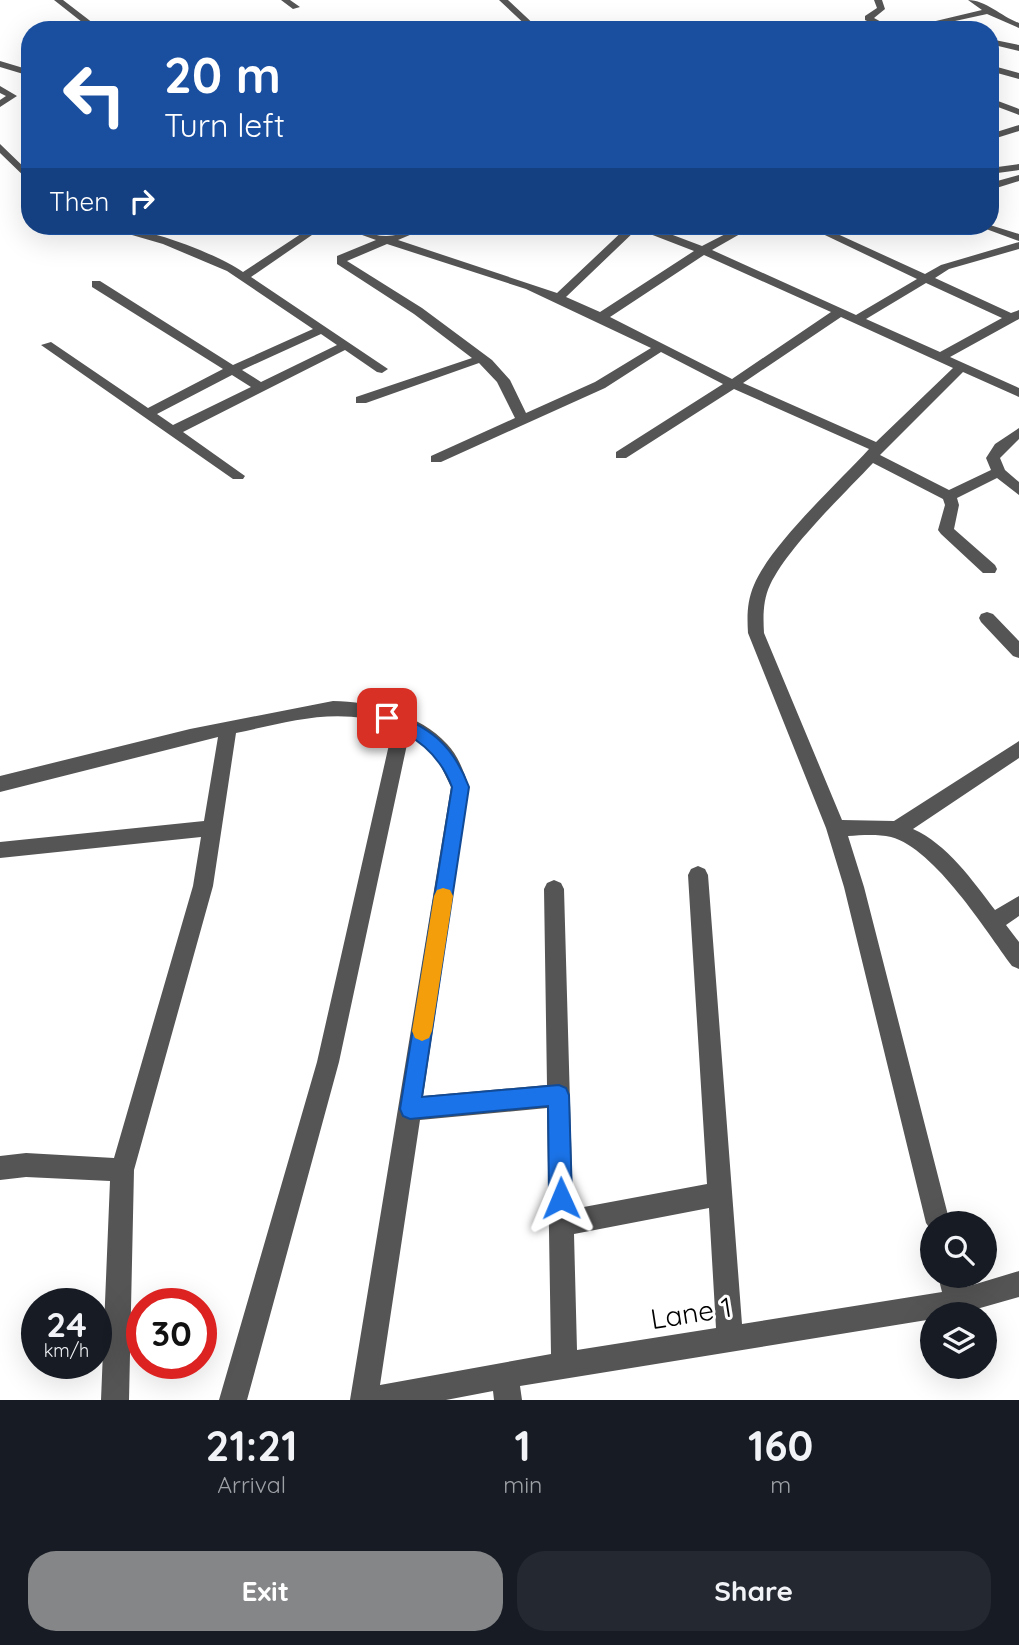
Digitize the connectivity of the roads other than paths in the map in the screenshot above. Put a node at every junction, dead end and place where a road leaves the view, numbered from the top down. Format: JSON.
{"nodes":[{"id":1,"x":58,"y":0,"type":"edge"},
{"id":2,"x":285,"y":0,"type":"edge"},
{"id":3,"x":503,"y":0,"type":"edge"},
{"id":4,"x":878,"y":0,"type":"edge"},
{"id":5,"x":972,"y":0,"type":"edge"},
{"id":6,"x":296,"y":7,"type":"dead end"},
{"id":7,"x":988,"y":11,"type":"junction"},
{"id":8,"x":86,"y":21,"type":"edge"},
{"id":9,"x":526,"y":21,"type":"edge"},
{"id":10,"x":874,"y":21,"type":"edge"},
{"id":11,"x":943,"y":21,"type":"edge"},
{"id":12,"x":1019,"y":26,"type":"edge"},
{"id":13,"x":999,"y":43,"type":"edge"},
{"id":14,"x":1019,"y":48,"type":"edge"},
{"id":15,"x":0,"y":64,"type":"edge"},
{"id":16,"x":21,"y":70,"type":"edge"},
{"id":17,"x":999,"y":70,"type":"edge"},
{"id":18,"x":1019,"y":76,"type":"edge"},
{"id":19,"x":0,"y":89,"type":"edge"},
{"id":20,"x":0,"y":104,"type":"edge"},
{"id":21,"x":999,"y":104,"type":"edge"},
{"id":22,"x":1019,"y":112,"type":"edge"},
{"id":23,"x":1019,"y":128,"type":"edge"},
{"id":24,"x":999,"y":134,"type":"edge"},
{"id":25,"x":0,"y":147,"type":"edge"},
{"id":26,"x":1019,"y":167,"type":"edge"},
{"id":27,"x":21,"y":169,"type":"edge"},
{"id":28,"x":999,"y":170,"type":"edge"},
{"id":29,"x":1019,"y":178,"type":"edge"},
{"id":30,"x":999,"y":184,"type":"edge"},
{"id":31,"x":999,"y":231,"type":"edge"},
{"id":32,"x":141,"y":235,"type":"edge"},
{"id":33,"x":306,"y":235,"type":"edge"},
{"id":34,"x":371,"y":235,"type":"edge"},
{"id":35,"x":401,"y":235,"type":"edge"},
{"id":36,"x":625,"y":235,"type":"edge"},
{"id":37,"x":664,"y":235,"type":"edge"},
{"id":38,"x":732,"y":235,"type":"edge"},
{"id":39,"x":831,"y":235,"type":"edge"},
{"id":40,"x":1019,"y":238,"type":"edge"},
{"id":41,"x":387,"y":240,"type":"junction"},
{"id":42,"x":1019,"y":245,"type":"edge"},
{"id":43,"x":703,"y":250,"type":"junction"},
{"id":44,"x":995,"y":251,"type":"junction"},
{"id":45,"x":1019,"y":262,"type":"edge"},
{"id":46,"x":924,"y":276,"type":"junction"},
{"id":47,"x":243,"y":277,"type":"junction"},
{"id":48,"x":96,"y":285,"type":"dead end"},
{"id":49,"x":559,"y":298,"type":"junction"},
{"id":50,"x":840,"y":312,"type":"junction"},
{"id":51,"x":1016,"y":316,"type":"edge"},
{"id":52,"x":601,"y":317,"type":"junction"},
{"id":53,"x":858,"y":319,"type":"junction"},
{"id":54,"x":321,"y":330,"type":"junction"},
{"id":55,"x":47,"y":345,"type":"dead end"},
{"id":56,"x":344,"y":346,"type":"junction"},
{"id":57,"x":661,"y":347,"type":"junction"},
{"id":58,"x":941,"y":357,"type":"junction"},
{"id":59,"x":480,"y":359,"type":"junction"},
{"id":60,"x":962,"y":366,"type":"junction"},
{"id":61,"x":382,"y":369,"type":"dead end"},
{"id":62,"x":232,"y":370,"type":"junction"},
{"id":63,"x":733,"y":384,"type":"junction"},
{"id":64,"x":260,"y":387,"type":"junction"},
{"id":65,"x":1019,"y":393,"type":"edge"},
{"id":66,"x":361,"y":400,"type":"dead end"},
{"id":67,"x":148,"y":412,"type":"junction"},
{"id":68,"x":523,"y":420,"type":"junction"},
{"id":69,"x":175,"y":430,"type":"junction"},
{"id":70,"x":1019,"y":432,"type":"edge"},
{"id":71,"x":875,"y":452,"type":"junction"},
{"id":72,"x":621,"y":455,"type":"dead end"},
{"id":73,"x":436,"y":459,"type":"dead end"},
{"id":74,"x":999,"y":472,"type":"junction"},
{"id":75,"x":238,"y":476,"type":"dead end"},
{"id":76,"x":1019,"y":489,"type":"edge"},
{"id":77,"x":948,"y":496,"type":"junction"},
{"id":78,"x":989,"y":569,"type":"dead end"},
{"id":79,"x":987,"y":618,"type":"dead end"},
{"id":80,"x":1019,"y":652,"type":"edge"},
{"id":81,"x":403,"y":724,"type":"junction"},
{"id":82,"x":228,"y":727,"type":"junction"},
{"id":83,"x":1019,"y":748,"type":"edge"},
{"id":84,"x":0,"y":784,"type":"edge"},
{"id":85,"x":213,"y":828,"type":"junction"},
{"id":86,"x":836,"y":828,"type":"junction"},
{"id":87,"x":896,"y":830,"type":"junction"},
{"id":88,"x":0,"y":850,"type":"edge"},
{"id":89,"x":698,"y":875,"type":"dead end"},
{"id":90,"x":554,"y":889,"type":"dead end"},
{"id":91,"x":1019,"y":905,"type":"edge"},
{"id":92,"x":991,"y":924,"type":"junction"},
{"id":93,"x":1019,"y":959,"type":"edge"},
{"id":94,"x":559,"y":1095,"type":"junction"},
{"id":95,"x":410,"y":1109,"type":"junction"},
{"id":96,"x":0,"y":1168,"type":"edge"},
{"id":97,"x":122,"y":1170,"type":"junction"},
{"id":98,"x":720,"y":1194,"type":"junction"},
{"id":99,"x":935,"y":1211,"type":"edge"},
{"id":100,"x":561,"y":1224,"type":"junction"},
{"id":101,"x":1019,"y":1284,"type":"edge"},
{"id":102,"x":954,"y":1288,"type":"edge"},
{"id":103,"x":957,"y":1301,"type":"junction"},
{"id":104,"x":730,"y":1339,"type":"junction"},
{"id":105,"x":564,"y":1366,"type":"junction"},
{"id":106,"x":507,"y":1389,"type":"edge"},
{"id":107,"x":115,"y":1400,"type":"edge"},
{"id":108,"x":233,"y":1400,"type":"edge"},
{"id":109,"x":364,"y":1400,"type":"edge"},
{"id":110,"x":373,"y":1400,"type":"edge"}],
"edges":[{"from":1,"to":8,"type":"street"},
{"from":2,"to":6,"type":"street"},
{"from":3,"to":9,"type":"street"},
{"from":4,"to":10,"type":"street"},
{"from":5,"to":7,"type":"street"},
{"from":7,"to":11,"type":"street"},
{"from":7,"to":12,"type":"street"},
{"from":13,"to":14,"type":"street"},
{"from":15,"to":16,"type":"street"},
{"from":17,"to":18,"type":"street"},
{"from":19,"to":20,"type":"street"},
{"from":21,"to":22,"type":"street"},
{"from":23,"to":24,"type":"street"},
{"from":25,"to":27,"type":"street"},
{"from":26,"to":28,"type":"street"},
{"from":29,"to":30,"type":"street"},
{"from":31,"to":40,"type":"street"},
{"from":32,"to":47,"type":"street"},
{"from":33,"to":47,"type":"street"},
{"from":34,"to":41,"type":"street"},
{"from":35,"to":41,"type":"street"},
{"from":36,"to":49,"type":"street"},
{"from":37,"to":43,"type":"street"},
{"from":38,"to":43,"type":"street"},
{"from":39,"to":46,"type":"street"},
{"from":41,"to":49,"type":"street"},
{"from":41,"to":59,"type":"street"},
{"from":42,"to":44,"type":"street"},
{"from":43,"to":50,"type":"street"},
{"from":43,"to":52,"type":"street"},
{"from":44,"to":45,"type":"street"},
{"from":44,"to":46,"type":"street"},
{"from":46,"to":51,"type":"street"},
{"from":46,"to":53,"type":"street"},
{"from":47,"to":54,"type":"street"},
{"from":48,"to":62,"type":"street"},
{"from":49,"to":52,"type":"street"},
{"from":50,"to":53,"type":"street"},
{"from":50,"to":63,"type":"street"},
{"from":51,"to":58,"type":"street"},
{"from":52,"to":57,"type":"street"},
{"from":53,"to":58,"type":"street"},
{"from":54,"to":56,"type":"street"},
{"from":54,"to":62,"type":"street"},
{"from":55,"to":67,"type":"street"},
{"from":56,"to":61,"type":"street"},
{"from":56,"to":64,"type":"street"},
{"from":57,"to":63,"type":"street"},
{"from":57,"to":68,"type":"street"},
{"from":58,"to":60,"type":"street"},
{"from":59,"to":66,"type":"street"},
{"from":59,"to":68,"type":"street"},
{"from":60,"to":65,"type":"street"},
{"from":60,"to":71,"type":"street"},
{"from":62,"to":64,"type":"street"},
{"from":62,"to":67,"type":"street"},
{"from":63,"to":71,"type":"street"},
{"from":63,"to":72,"type":"street"},
{"from":64,"to":69,"type":"street"},
{"from":67,"to":69,"type":"street"},
{"from":68,"to":73,"type":"street"},
{"from":69,"to":75,"type":"street"},
{"from":70,"to":74,"type":"street"},
{"from":71,"to":77,"type":"street"},
{"from":71,"to":86,"type":"street"},
{"from":74,"to":76,"type":"street"},
{"from":74,"to":77,"type":"street"},
{"from":77,"to":78,"type":"street"},
{"from":79,"to":80,"type":"street"},
{"from":81,"to":82,"type":"street"},
{"from":81,"to":95,"type":"street"},
{"from":81,"to":108,"type":"street"},
{"from":82,"to":84,"type":"street"},
{"from":82,"to":85,"type":"street"},
{"from":83,"to":87,"type":"street"},
{"from":85,"to":88,"type":"street"},
{"from":85,"to":97,"type":"street"},
{"from":86,"to":87,"type":"street"},
{"from":86,"to":99,"type":"street"},
{"from":87,"to":92,"type":"street"},
{"from":89,"to":98,"type":"street"},
{"from":90,"to":94,"type":"street"},
{"from":91,"to":92,"type":"street"},
{"from":92,"to":93,"type":"street"},
{"from":94,"to":95,"type":"street"},
{"from":94,"to":100,"type":"street"},
{"from":95,"to":109,"type":"street"},
{"from":96,"to":97,"type":"street"},
{"from":97,"to":107,"type":"street"},
{"from":98,"to":100,"type":"street"},
{"from":98,"to":104,"type":"street"},
{"from":100,"to":105,"type":"street"},
{"from":101,"to":103,"type":"street","name":"Lane 1"},
{"from":102,"to":103,"type":"street"},
{"from":103,"to":104,"type":"street","name":"Lane 1"},
{"from":104,"to":105,"type":"street","name":"Lane 1"},
{"from":105,"to":106,"type":"street","name":"Lane 1"},
{"from":106,"to":110,"type":"street","name":"Lane 1"}]}
